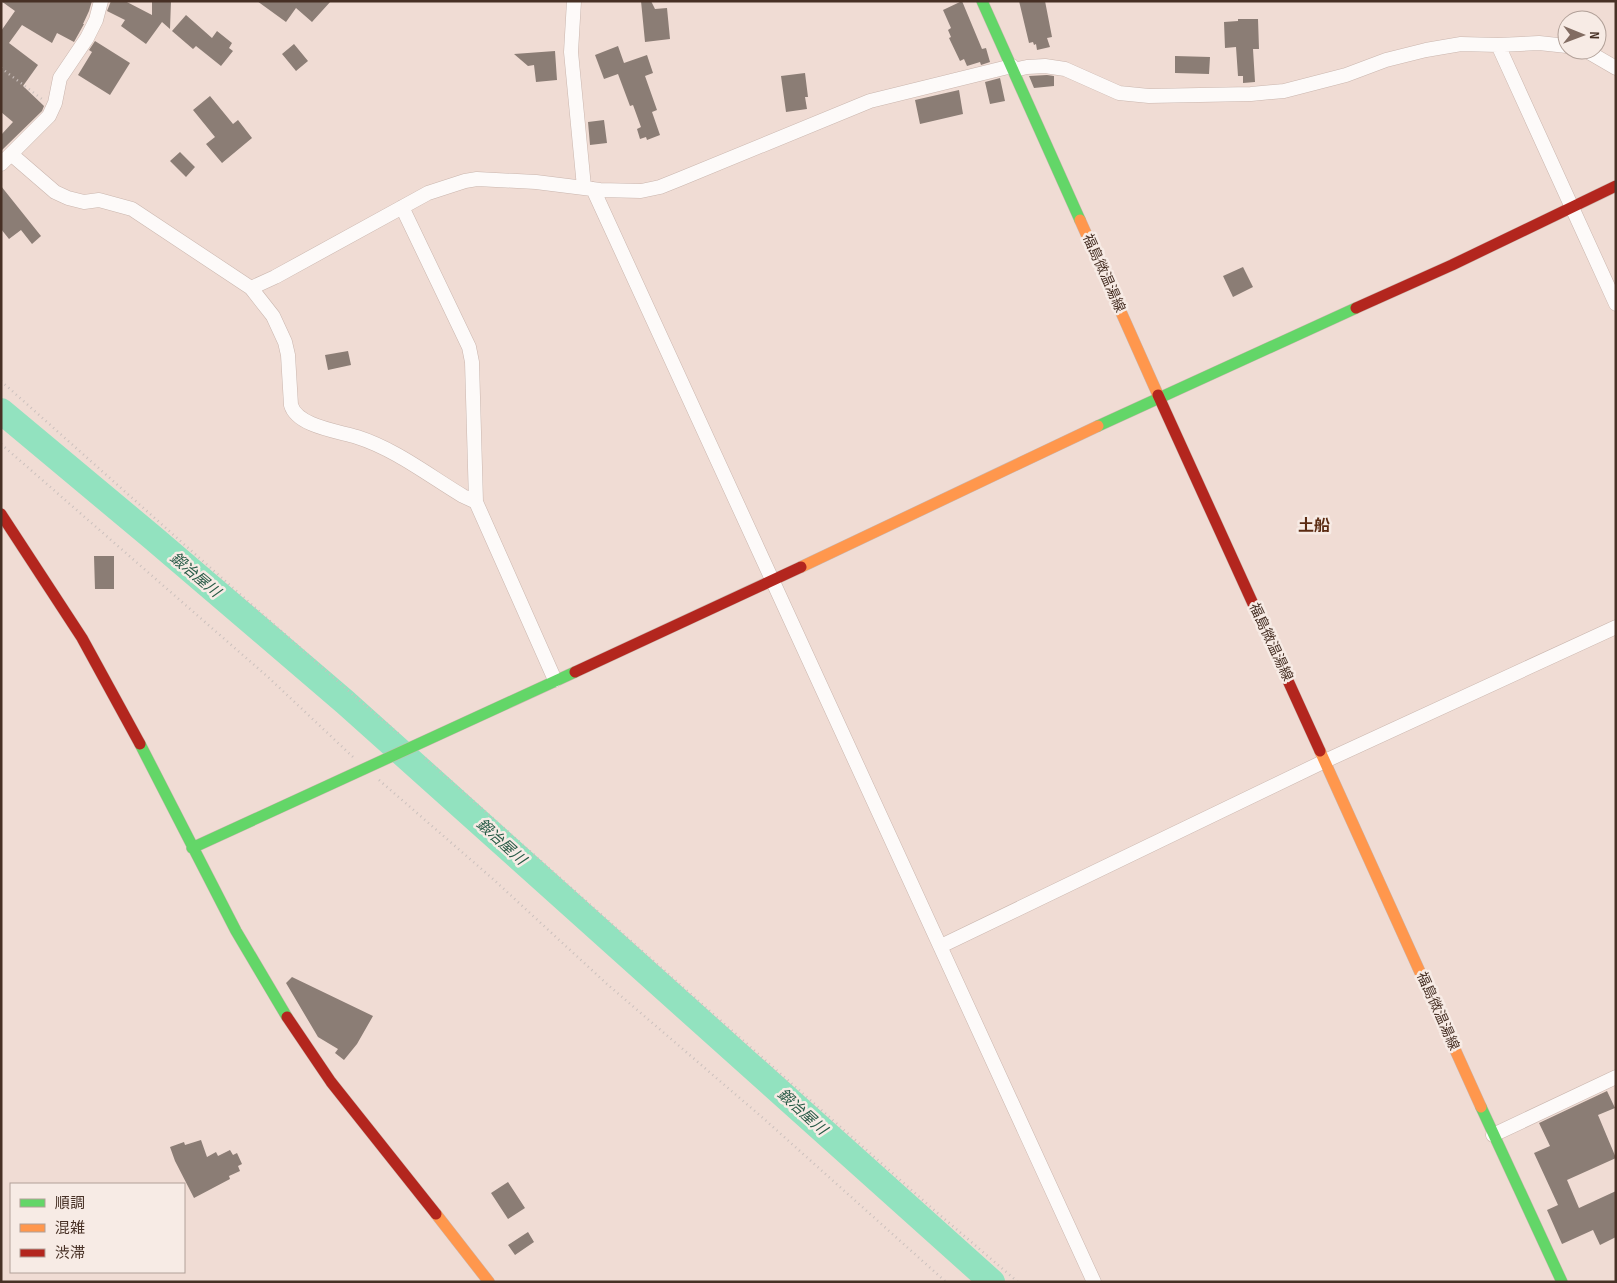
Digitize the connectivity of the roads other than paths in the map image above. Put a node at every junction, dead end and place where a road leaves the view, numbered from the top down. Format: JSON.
{"nodes":[{"id":1,"x":101,"y":1,"type":"edge"},
{"id":2,"x":574,"y":1,"type":"edge"},
{"id":3,"x":982,"y":1,"type":"edge"},
{"id":4,"x":1498,"y":45,"type":"junction"},
{"id":5,"x":1557,"y":45,"type":"edge"},
{"id":6,"x":1602,"y":60,"type":"edge"},
{"id":7,"x":1013,"y":68,"type":"junction"},
{"id":8,"x":1616,"y":68,"type":"edge"},
{"id":9,"x":6,"y":159,"type":"edge"},
{"id":10,"x":1616,"y":186,"type":"edge"},
{"id":11,"x":588,"y":188,"type":"junction"},
{"id":12,"x":402,"y":207,"type":"junction"},
{"id":13,"x":1572,"y":208,"type":"junction"},
{"id":14,"x":250,"y":288,"type":"junction"},
{"id":15,"x":1616,"y":304,"type":"edge"},
{"id":16,"x":1159,"y":397,"type":"junction"},
{"id":17,"x":476,"y":502,"type":"junction"},
{"id":18,"x":1,"y":514,"type":"edge"},
{"id":19,"x":772,"y":581,"type":"junction"},
{"id":20,"x":1616,"y":627,"type":"edge"},
{"id":21,"x":555,"y":680,"type":"junction"},
{"id":22,"x":1325,"y":761,"type":"junction"},
{"id":23,"x":192,"y":848,"type":"junction"},
{"id":24,"x":941,"y":946,"type":"junction"},
{"id":25,"x":1616,"y":1077,"type":"edge"},
{"id":26,"x":1493,"y":1134,"type":"junction"},
{"id":27,"x":489,"y":1282,"type":"edge"},
{"id":28,"x":1094,"y":1282,"type":"edge"},
{"id":29,"x":1562,"y":1282,"type":"edge"}],
"edges":[{"from":1,"to":9,"type":"street"},
{"from":2,"to":11,"type":"street"},
{"from":3,"to":7,"type":"street","name":"福島微温湯線"},
{"from":4,"to":5,"type":"street"},
{"from":4,"to":7,"type":"street"},
{"from":4,"to":13,"type":"street"},
{"from":6,"to":8,"type":"street"},
{"from":7,"to":11,"type":"street"},
{"from":7,"to":16,"type":"street","name":"福島微温湯線"},
{"from":9,"to":14,"type":"street"},
{"from":10,"to":13,"type":"street"},
{"from":11,"to":12,"type":"street"},
{"from":11,"to":19,"type":"street"},
{"from":12,"to":14,"type":"street"},
{"from":12,"to":17,"type":"street"},
{"from":13,"to":15,"type":"street"},
{"from":13,"to":16,"type":"street"},
{"from":14,"to":17,"type":"street"},
{"from":16,"to":19,"type":"street"},
{"from":16,"to":22,"type":"street","name":"福島微温湯線"},
{"from":17,"to":21,"type":"street"},
{"from":18,"to":23,"type":"street"},
{"from":19,"to":21,"type":"street"},
{"from":19,"to":24,"type":"street"},
{"from":20,"to":22,"type":"street"},
{"from":21,"to":23,"type":"street"},
{"from":22,"to":24,"type":"street"},
{"from":22,"to":26,"type":"street","name":"福島微温湯線"},
{"from":23,"to":27,"type":"street"},
{"from":24,"to":28,"type":"street"},
{"from":25,"to":26,"type":"street"},
{"from":26,"to":29,"type":"street","name":"福島微温湯線"}]}
